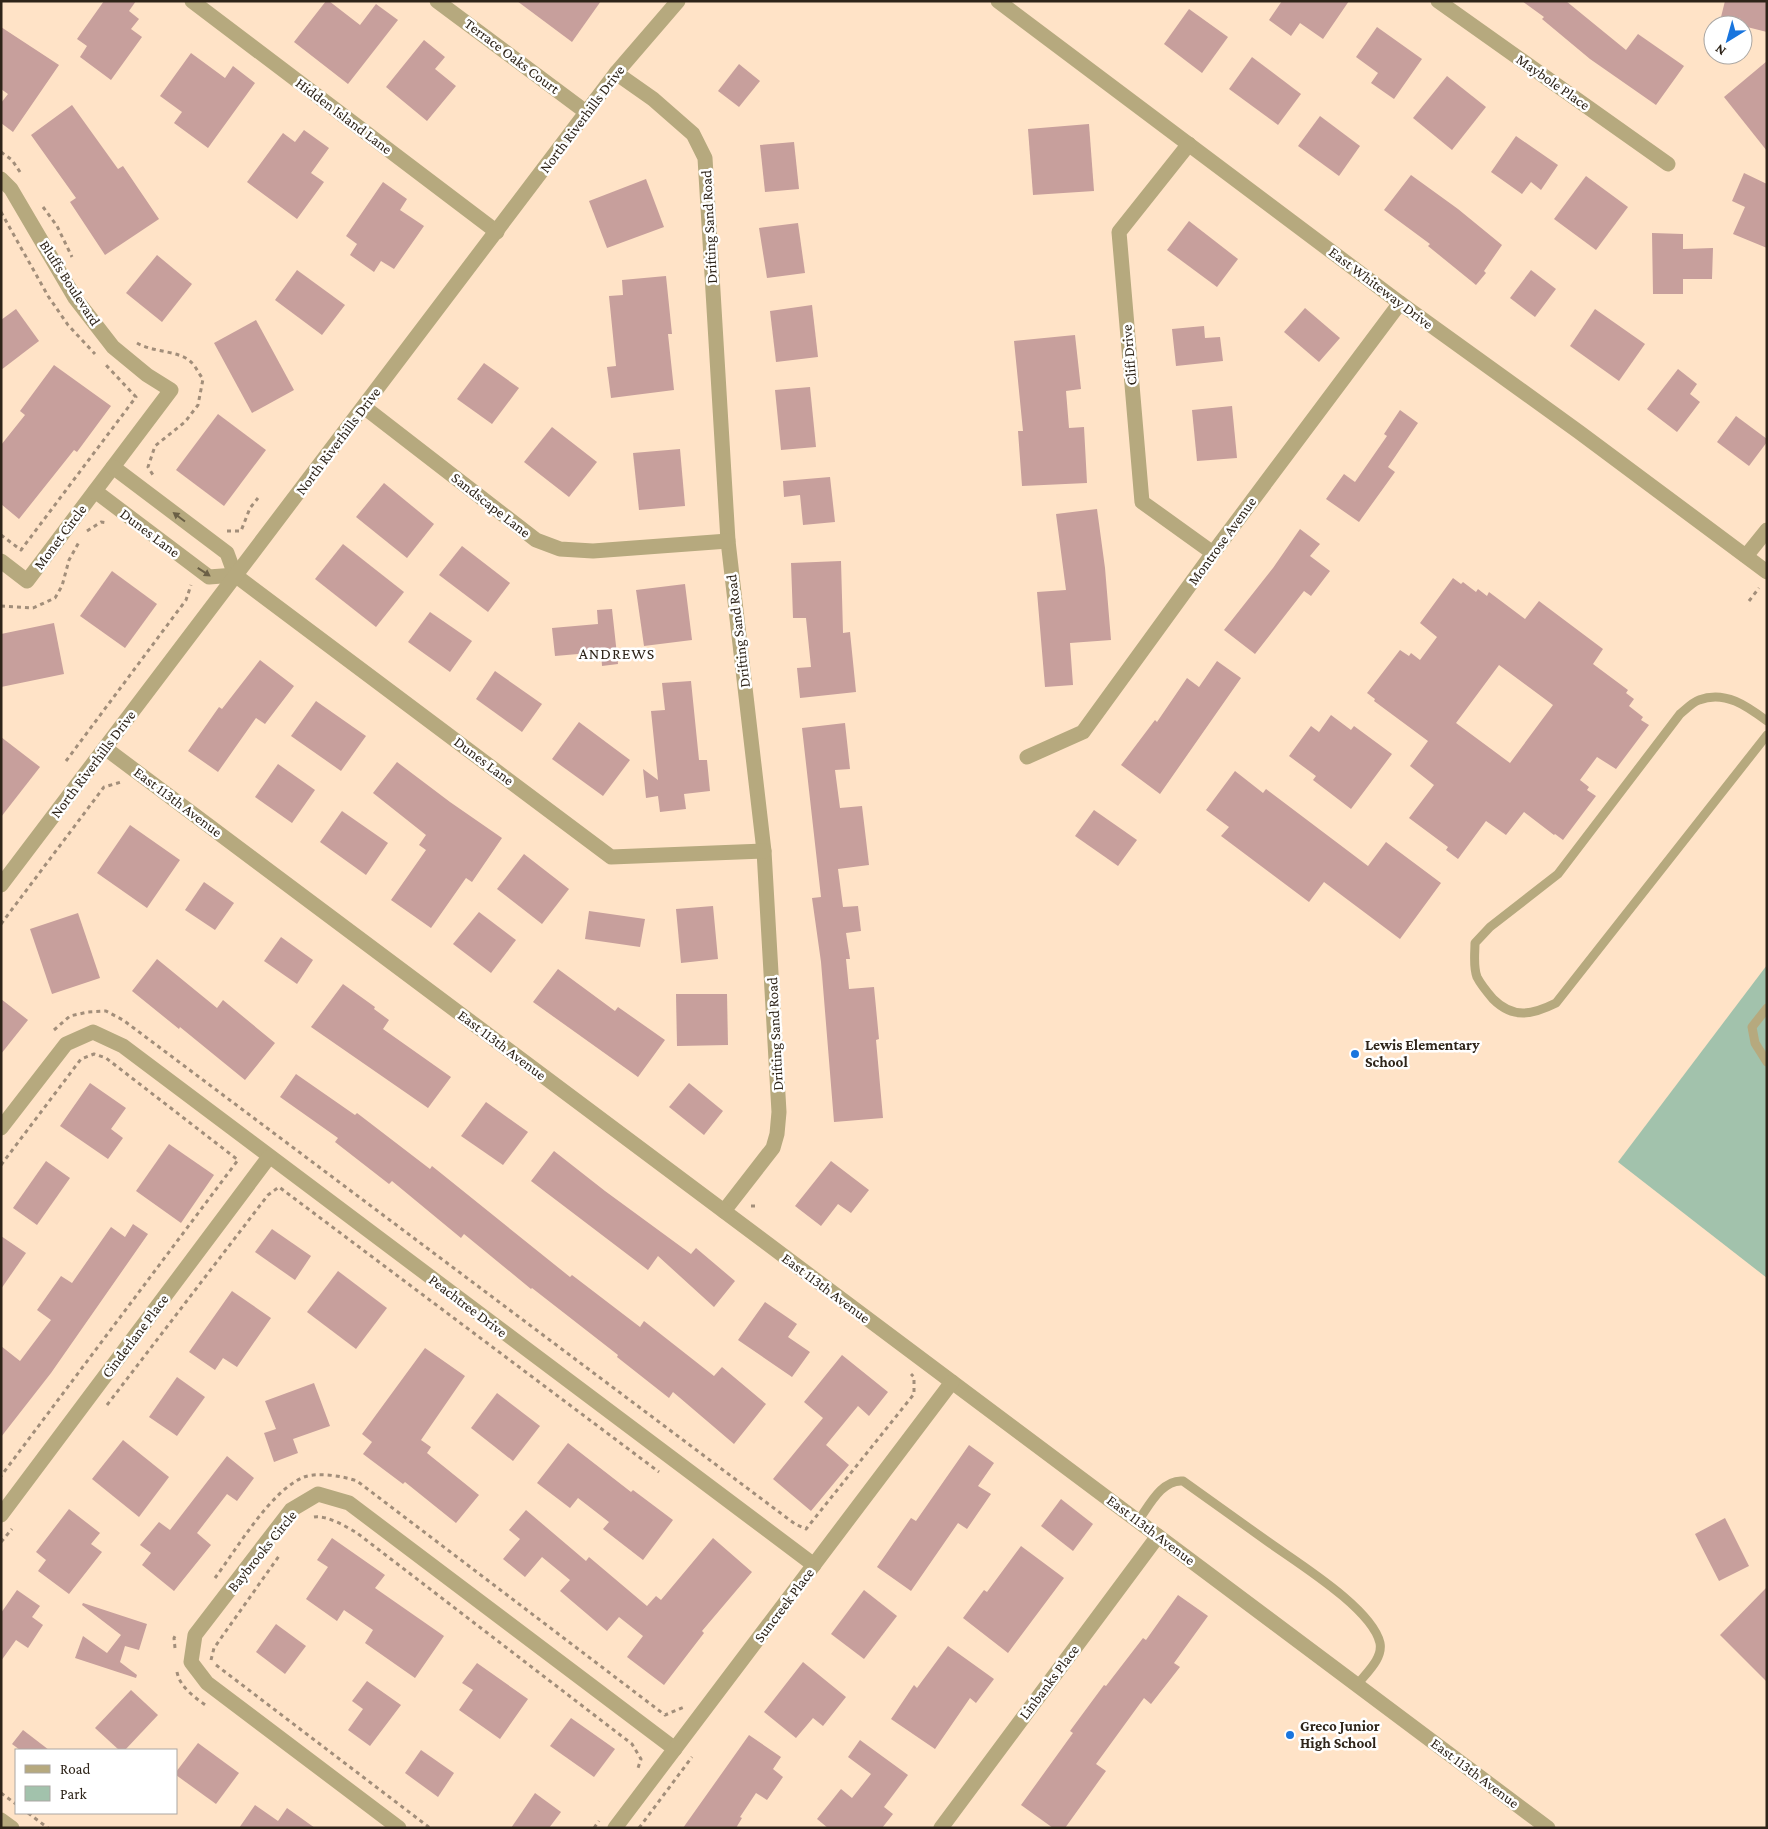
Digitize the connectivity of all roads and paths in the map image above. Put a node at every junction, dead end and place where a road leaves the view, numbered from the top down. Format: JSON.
{"nodes":[{"id":1,"x":192,"y":1,"type":"edge"},
{"id":2,"x":437,"y":1,"type":"edge"},
{"id":3,"x":678,"y":1,"type":"edge"},
{"id":4,"x":998,"y":1,"type":"edge"},
{"id":5,"x":1438,"y":1,"type":"edge"},
{"id":6,"x":616,"y":73,"type":"junction"},
{"id":7,"x":586,"y":112,"type":"junction"},
{"id":8,"x":1189,"y":144,"type":"junction"},
{"id":9,"x":1668,"y":164,"type":"dead end"},
{"id":10,"x":1,"y":179,"type":"edge"},
{"id":11,"x":1,"y":212,"type":"edge"},
{"id":12,"x":496,"y":232,"type":"junction"},
{"id":13,"x":1400,"y":303,"type":"junction"},
{"id":14,"x":364,"y":407,"type":"junction"},
{"id":15,"x":113,"y":467,"type":"junction"},
{"id":16,"x":95,"y":491,"type":"junction"},
{"id":17,"x":114,"y":524,"type":"dead end"},
{"id":18,"x":1767,"y":530,"type":"edge"},
{"id":19,"x":84,"y":533,"type":"dead end"},
{"id":20,"x":1,"y":535,"type":"edge"},
{"id":21,"x":80,"y":540,"type":"dead end"},
{"id":22,"x":728,"y":541,"type":"junction"},
{"id":23,"x":1214,"y":553,"type":"junction"},
{"id":24,"x":1746,"y":556,"type":"junction"},
{"id":25,"x":1,"y":561,"type":"edge"},
{"id":26,"x":1767,"y":572,"type":"edge"},
{"id":27,"x":235,"y":575,"type":"junction"},
{"id":28,"x":191,"y":582,"type":"dead end"},
{"id":29,"x":1759,"y":588,"type":"dead end"},
{"id":30,"x":1749,"y":601,"type":"dead end"},
{"id":31,"x":1,"y":606,"type":"edge"},
{"id":32,"x":1767,"y":721,"type":"edge"},
{"id":33,"x":1767,"y":735,"type":"edge"},
{"id":34,"x":105,"y":748,"type":"junction"},
{"id":35,"x":1027,"y":757,"type":"dead end"},
{"id":36,"x":66,"y":761,"type":"dead end"},
{"id":37,"x":124,"y":784,"type":"dead end"},
{"id":38,"x":764,"y":851,"type":"junction"},
{"id":39,"x":2,"y":883,"type":"edge"},
{"id":40,"x":1,"y":924,"type":"edge"},
{"id":41,"x":1767,"y":1008,"type":"edge"},
{"id":42,"x":51,"y":1033,"type":"dead end"},
{"id":43,"x":1767,"y":1062,"type":"edge"},
{"id":44,"x":1,"y":1128,"type":"edge"},
{"id":45,"x":269,"y":1157,"type":"junction"},
{"id":46,"x":1,"y":1166,"type":"edge"},
{"id":47,"x":751,"y":1206,"type":"dead end"},
{"id":48,"x":758,"y":1206,"type":"dead end"},
{"id":49,"x":724,"y":1211,"type":"junction"},
{"id":50,"x":908,"y":1371,"type":"dead end"},
{"id":51,"x":952,"y":1382,"type":"junction"},
{"id":52,"x":104,"y":1408,"type":"dead end"},
{"id":53,"x":661,"y":1473,"type":"dead end"},
{"id":54,"x":1,"y":1476,"type":"edge"},
{"id":55,"x":1,"y":1515,"type":"edge"},
{"id":56,"x":306,"y":1518,"type":"dead end"},
{"id":57,"x":1138,"y":1521,"type":"junction"},
{"id":58,"x":13,"y":1527,"type":"dead end"},
{"id":59,"x":1158,"y":1536,"type":"junction"},
{"id":60,"x":1,"y":1542,"type":"edge"},
{"id":61,"x":283,"y":1550,"type":"dead end"},
{"id":62,"x":814,"y":1565,"type":"junction"},
{"id":63,"x":212,"y":1582,"type":"dead end"},
{"id":64,"x":182,"y":1626,"type":"dead end"},
{"id":65,"x":175,"y":1656,"type":"dead end"},
{"id":66,"x":176,"y":1664,"type":"dead end"},
{"id":67,"x":1357,"y":1685,"type":"junction"},
{"id":68,"x":688,"y":1700,"type":"dead end"},
{"id":69,"x":212,"y":1710,"type":"dead end"},
{"id":70,"x":675,"y":1749,"type":"junction"},
{"id":71,"x":693,"y":1756,"type":"dead end"},
{"id":72,"x":636,"y":1773,"type":"dead end"},
{"id":73,"x":1,"y":1793,"type":"edge"},
{"id":74,"x":15,"y":1803,"type":"edge"},
{"id":75,"x":29,"y":1814,"type":"edge"},
{"id":76,"x":1,"y":1820,"type":"edge"},
{"id":77,"x":600,"y":1820,"type":"dead end"},
{"id":78,"x":12,"y":1828,"type":"edge"},
{"id":79,"x":48,"y":1828,"type":"edge"},
{"id":80,"x":399,"y":1828,"type":"edge"},
{"id":81,"x":430,"y":1828,"type":"edge"},
{"id":82,"x":594,"y":1828,"type":"edge"},
{"id":83,"x":614,"y":1828,"type":"edge"},
{"id":84,"x":639,"y":1828,"type":"edge"},
{"id":85,"x":941,"y":1828,"type":"edge"},
{"id":86,"x":1548,"y":1828,"type":"edge"}],
"edges":[{"from":1,"to":12,"type":"street","name":"Hidden Island Lane"},
{"from":2,"to":7,"type":"street","name":"Terrace Oaks Court"},
{"from":3,"to":6,"type":"street","name":"North Riverhills Drive"},
{"from":4,"to":8,"type":"street","name":"East Whiteway Drive"},
{"from":5,"to":9,"type":"street","name":"Maybole Place"},
{"from":6,"to":7,"type":"street","name":"North Riverhills Drive"},
{"from":6,"to":22,"type":"street","name":"Drifting Sand Road"},
{"from":7,"to":12,"type":"street","name":"North Riverhills Drive"},
{"from":8,"to":13,"type":"street","name":"East Whiteway Drive"},
{"from":8,"to":23,"type":"street","name":"Cliff Drive"},
{"from":10,"to":15,"type":"street","name":"Bluffs Boulevard"},
{"from":11,"to":20,"type":"path"},
{"from":12,"to":14,"type":"street","name":"North Riverhills Drive"},
{"from":13,"to":23,"type":"street","name":"Montrose Avenue"},
{"from":13,"to":24,"type":"street","name":"East Whiteway Drive"},
{"from":14,"to":22,"type":"street","name":"Sandscape Lane"},
{"from":14,"to":27,"type":"street","name":"North Riverhills Drive"},
{"from":15,"to":16,"type":"street","name":"Monet Circle"},
{"from":27,"to":15,"type":"street","name":"Dunes Lane","one_way":true},
{"from":16,"to":25,"type":"street","name":"Monet Circle"},
{"from":16,"to":27,"type":"street","name":"Dunes Lane","one_way":true},
{"from":17,"to":19,"type":"path"},
{"from":18,"to":24,"type":"street"},
{"from":21,"to":31,"type":"path"},
{"from":22,"to":38,"type":"street","name":"Drifting Sand Road"},
{"from":23,"to":35,"type":"street","name":"Montrose Avenue"},
{"from":24,"to":26,"type":"street","name":"East Whiteway Drive"},
{"from":27,"to":34,"type":"street","name":"North Riverhills Drive"},
{"from":27,"to":38,"type":"street","name":"Dunes Lane"},
{"from":28,"to":36,"type":"path"},
{"from":29,"to":30,"type":"path"},
{"from":32,"to":33,"type":"lane"},
{"from":34,"to":39,"type":"street","name":"North Riverhills Drive"},
{"from":34,"to":49,"type":"street","name":"East 113th Avenue"},
{"from":37,"to":40,"type":"path"},
{"from":38,"to":49,"type":"street","name":"Drifting Sand Road"},
{"from":41,"to":43,"type":"lane"},
{"from":42,"to":50,"type":"path"},
{"from":44,"to":45,"type":"street","name":"Peachtree Drive"},
{"from":45,"to":55,"type":"street","name":"Cinderlane Place"},
{"from":45,"to":62,"type":"street","name":"Peachtree Drive"},
{"from":46,"to":54,"type":"path"},
{"from":47,"to":48,"type":"path"},
{"from":49,"to":51,"type":"street","name":"East 113th Avenue"},
{"from":51,"to":57,"type":"street","name":"East 113th Avenue"},
{"from":51,"to":62,"type":"street","name":"Suncreek Place"},
{"from":52,"to":53,"type":"path"},
{"from":56,"to":72,"type":"path"},
{"from":57,"to":59,"type":"street","name":"East 113th Avenue"},
{"from":57,"to":67,"type":"lane"},
{"from":58,"to":60,"type":"path"},
{"from":59,"to":67,"type":"street","name":"East 113th Avenue"},
{"from":59,"to":85,"type":"street","name":"Linbanks Place"},
{"from":61,"to":81,"type":"path"},
{"from":62,"to":70,"type":"street","name":"Suncreek Place"},
{"from":63,"to":68,"type":"path"},
{"from":64,"to":65,"type":"path"},
{"from":66,"to":69,"type":"path"},
{"from":67,"to":86,"type":"street","name":"East 113th Avenue"},
{"from":70,"to":80,"type":"street","name":"Baybrooks Circle"},
{"from":70,"to":83,"type":"street","name":"Suncreek Place"},
{"from":71,"to":84,"type":"path"},
{"from":73,"to":74,"type":"path"},
{"from":75,"to":79,"type":"path"},
{"from":76,"to":78,"type":"street"},
{"from":77,"to":82,"type":"path"}]}
